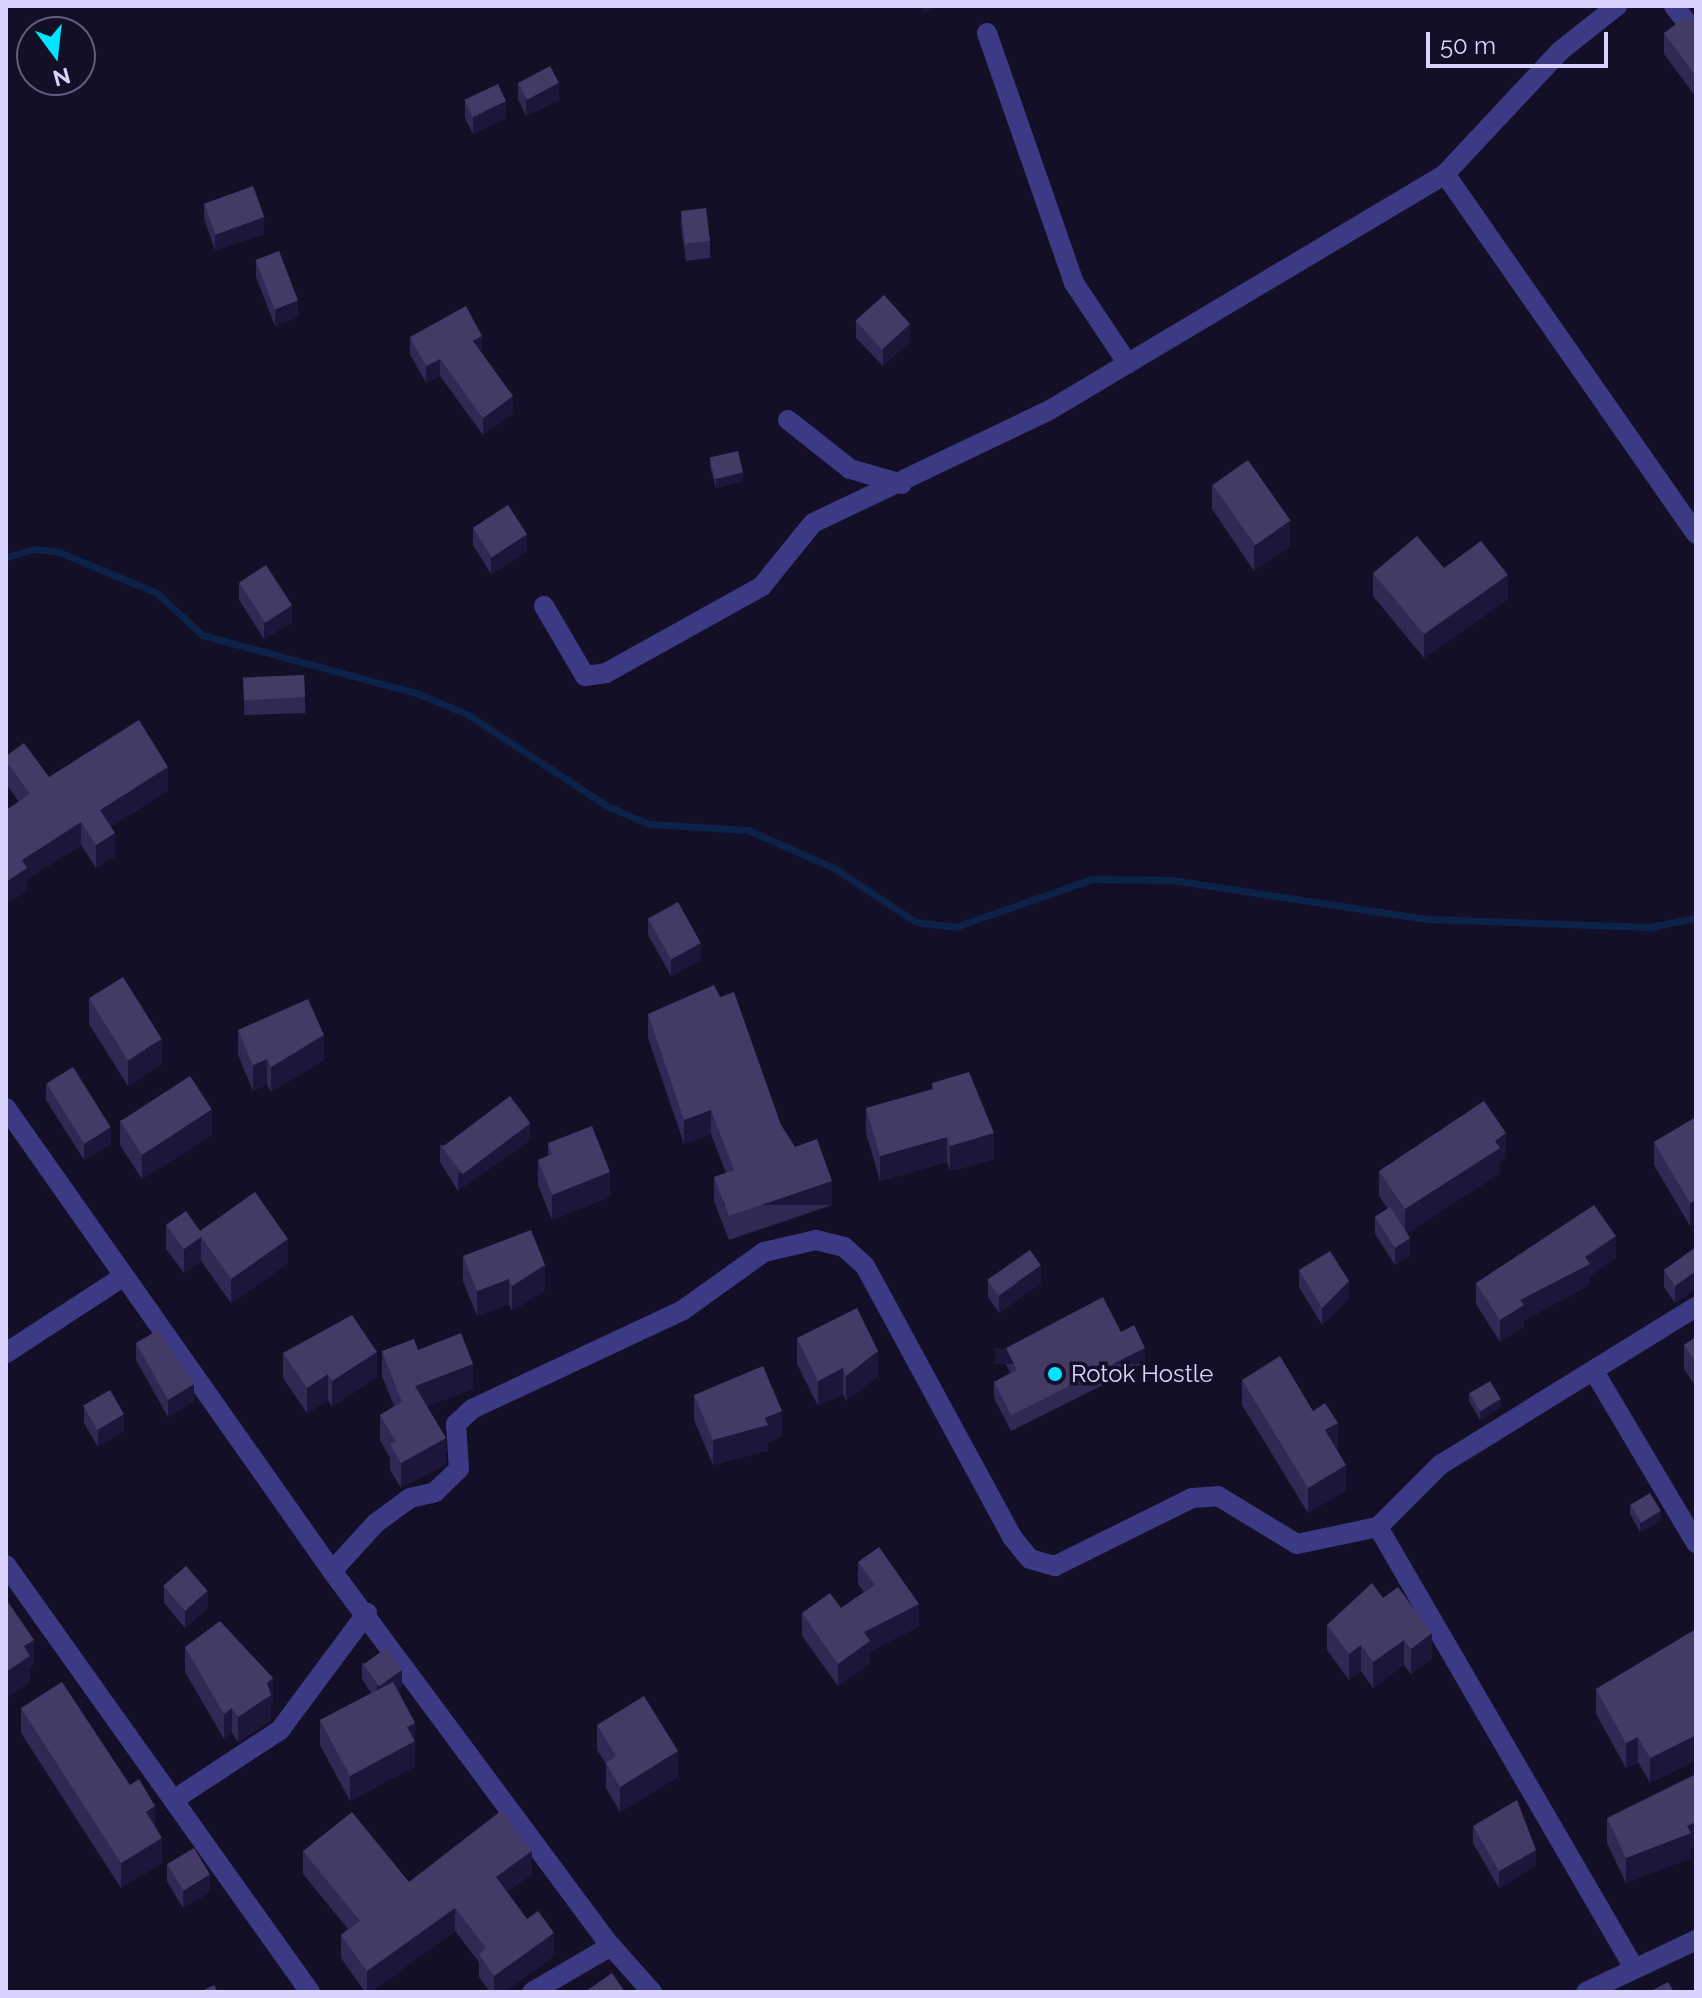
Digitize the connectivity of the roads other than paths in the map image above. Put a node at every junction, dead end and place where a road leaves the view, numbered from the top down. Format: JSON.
{"nodes":[{"id":1,"x":1617,"y":6,"type":"edge"},
{"id":2,"x":1674,"y":6,"type":"edge"},
{"id":3,"x":987,"y":33,"type":"dead end"},
{"id":4,"x":1696,"y":34,"type":"edge"},
{"id":5,"x":1445,"y":174,"type":"junction"},
{"id":6,"x":1128,"y":364,"type":"junction"},
{"id":7,"x":788,"y":420,"type":"dead end"},
{"id":8,"x":902,"y":484,"type":"junction"},
{"id":9,"x":1696,"y":534,"type":"edge"},
{"id":10,"x":544,"y":606,"type":"dead end"},
{"id":11,"x":6,"y":1108,"type":"edge"},
{"id":12,"x":121,"y":1278,"type":"junction"},
{"id":13,"x":1696,"y":1307,"type":"edge"},
{"id":14,"x":6,"y":1353,"type":"edge"},
{"id":15,"x":1595,"y":1373,"type":"junction"},
{"id":16,"x":1378,"y":1527,"type":"junction"},
{"id":17,"x":1696,"y":1543,"type":"edge"},
{"id":18,"x":6,"y":1565,"type":"edge"},
{"id":19,"x":332,"y":1571,"type":"junction"},
{"id":20,"x":367,"y":1613,"type":"junction"},
{"id":21,"x":175,"y":1799,"type":"junction"},
{"id":22,"x":1696,"y":1940,"type":"edge"},
{"id":23,"x":611,"y":1946,"type":"junction"},
{"id":24,"x":1634,"y":1968,"type":"junction"},
{"id":25,"x":310,"y":1992,"type":"edge"},
{"id":26,"x":532,"y":1992,"type":"edge"},
{"id":27,"x":652,"y":1992,"type":"edge"},
{"id":28,"x":1586,"y":1992,"type":"edge"}],
"edges":[{"from":1,"to":5,"type":"street"},
{"from":2,"to":4,"type":"street"},
{"from":3,"to":6,"type":"street"},
{"from":5,"to":6,"type":"street"},
{"from":5,"to":9,"type":"street"},
{"from":6,"to":8,"type":"street"},
{"from":7,"to":8,"type":"street"},
{"from":8,"to":10,"type":"street"},
{"from":11,"to":12,"type":"street"},
{"from":12,"to":14,"type":"street"},
{"from":12,"to":19,"type":"street"},
{"from":13,"to":15,"type":"street"},
{"from":15,"to":16,"type":"street"},
{"from":15,"to":17,"type":"street"},
{"from":16,"to":19,"type":"street"},
{"from":16,"to":24,"type":"street"},
{"from":18,"to":21,"type":"street"},
{"from":19,"to":20,"type":"street"},
{"from":20,"to":21,"type":"street"},
{"from":20,"to":23,"type":"street"},
{"from":21,"to":25,"type":"street"},
{"from":22,"to":24,"type":"street"},
{"from":23,"to":26,"type":"street"},
{"from":23,"to":27,"type":"street"},
{"from":24,"to":28,"type":"street"}]}
